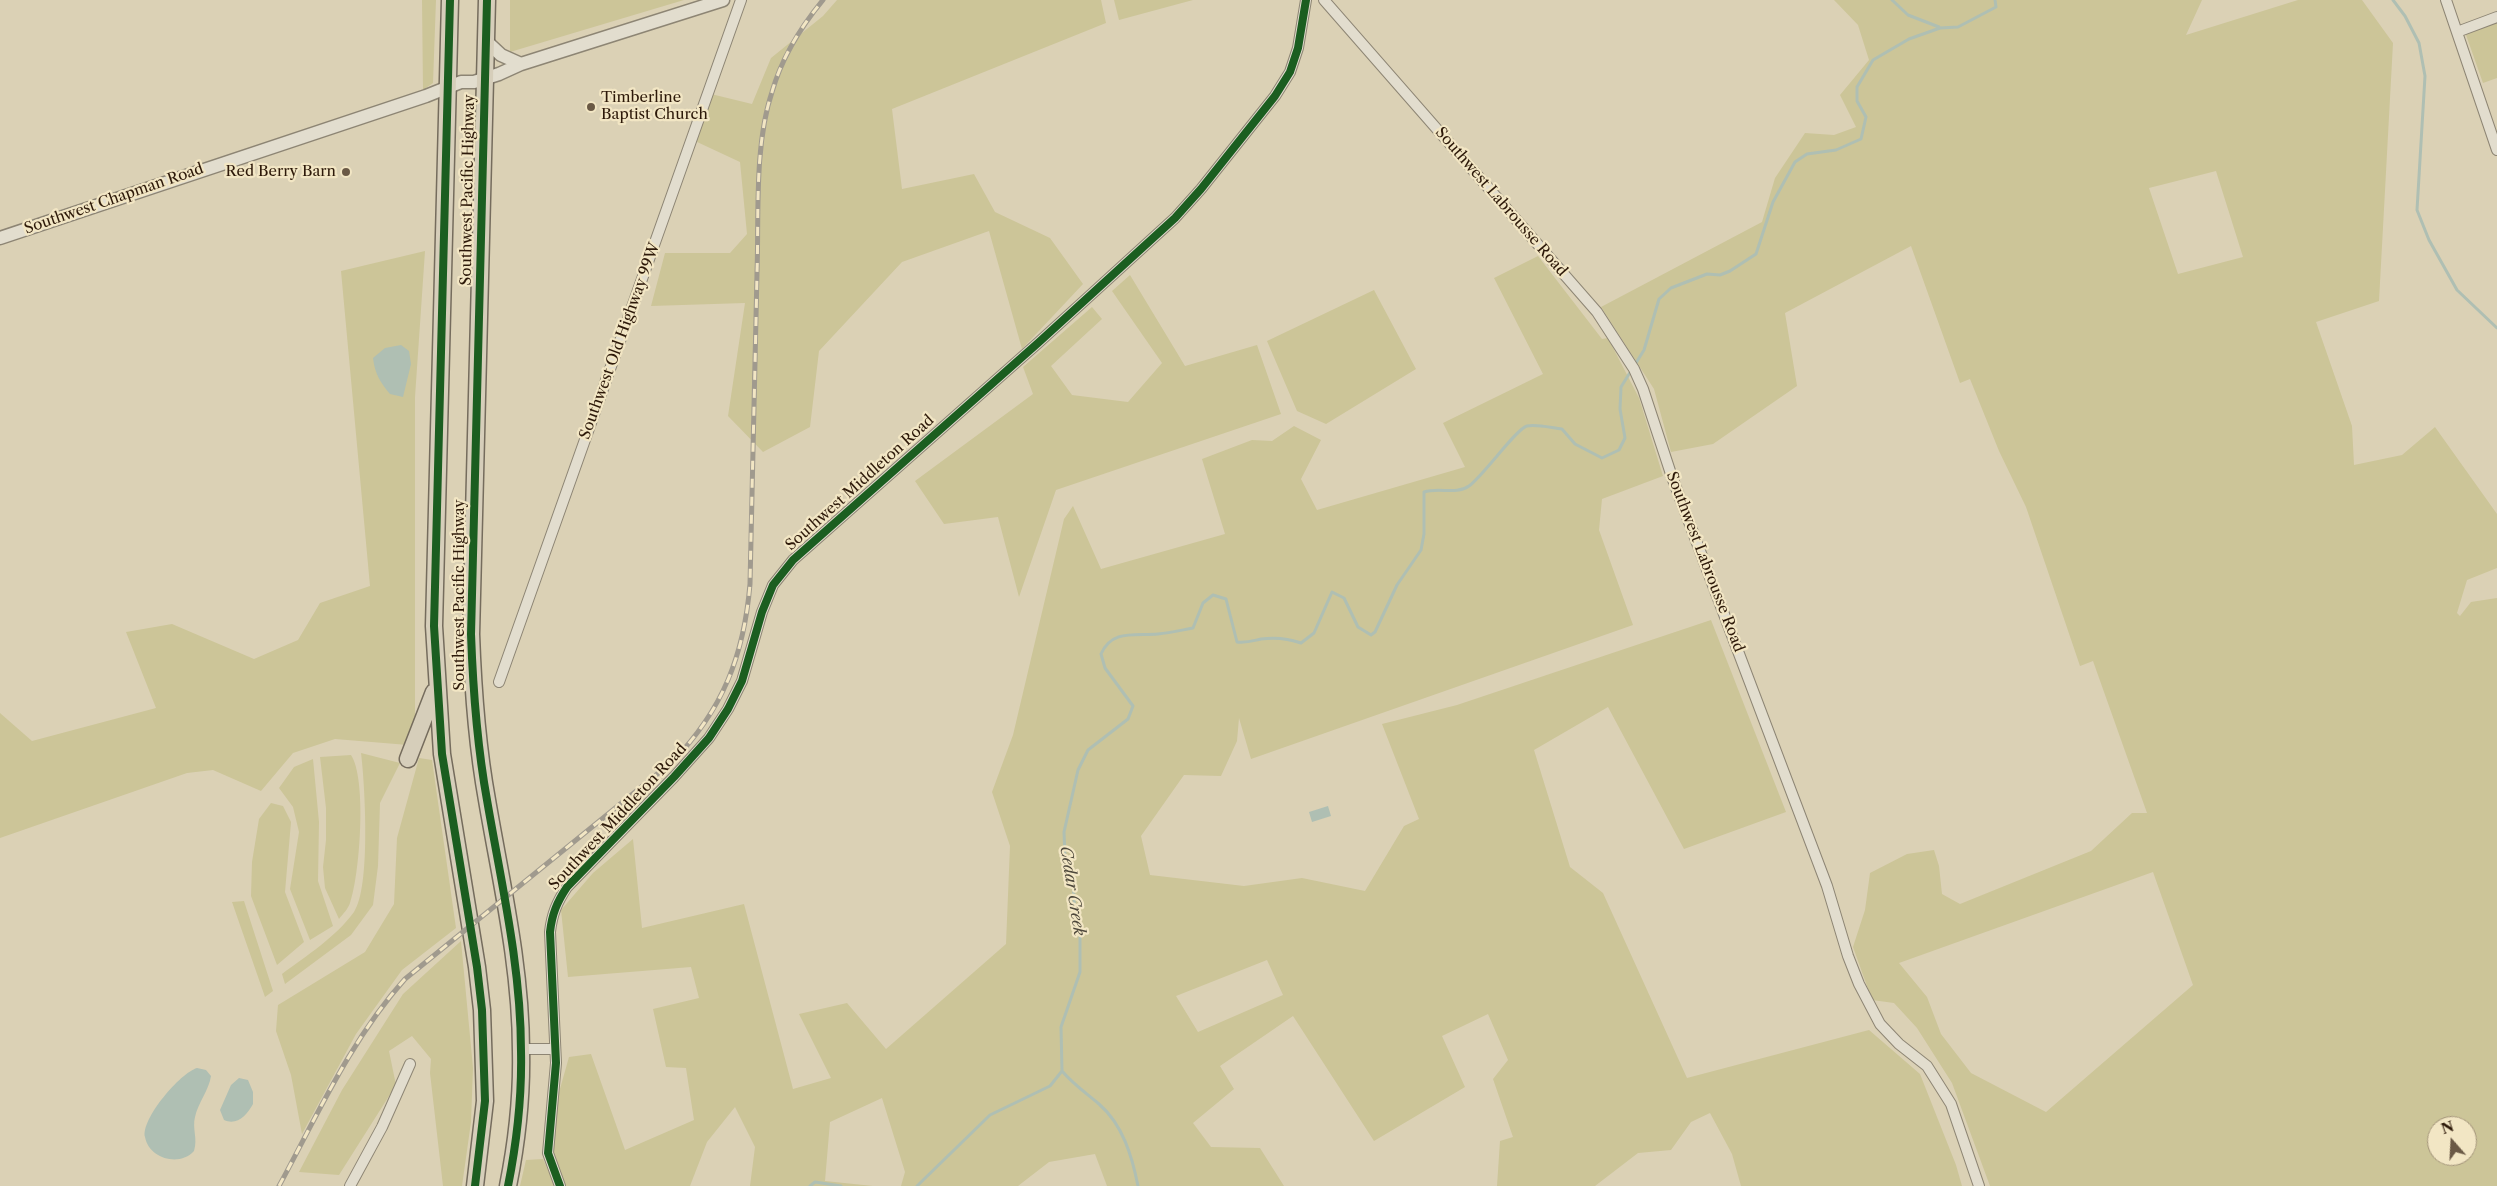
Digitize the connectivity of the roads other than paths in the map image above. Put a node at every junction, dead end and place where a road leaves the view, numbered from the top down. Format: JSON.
{"nodes":[{"id":1,"x":450,"y":0,"type":"edge"},
{"id":2,"x":487,"y":0,"type":"edge"},
{"id":3,"x":723,"y":0,"type":"edge"},
{"id":4,"x":741,"y":0,"type":"edge"},
{"id":5,"x":1306,"y":0,"type":"edge"},
{"id":6,"x":1324,"y":0,"type":"edge"},
{"id":7,"x":2446,"y":0,"type":"edge"},
{"id":8,"x":2497,"y":17,"type":"edge"},
{"id":9,"x":2457,"y":32,"type":"junction"},
{"id":10,"x":486,"y":41,"type":"junction"},
{"id":11,"x":521,"y":64,"type":"junction"},
{"id":12,"x":485,"y":79,"type":"junction"},
{"id":13,"x":448,"y":87,"type":"junction"},
{"id":14,"x":2497,"y":150,"type":"edge"},
{"id":15,"x":0,"y":238,"type":"edge"},
{"id":16,"x":499,"y":682,"type":"dead end"},
{"id":17,"x":436,"y":685,"type":"junction"},
{"id":18,"x":408,"y":758,"type":"dead end"},
{"id":19,"x":555,"y":1048,"type":"junction"},
{"id":20,"x":522,"y":1049,"type":"junction"},
{"id":21,"x":410,"y":1064,"type":"dead end"},
{"id":22,"x":350,"y":1186,"type":"edge"},
{"id":23,"x":475,"y":1186,"type":"edge"},
{"id":24,"x":508,"y":1186,"type":"edge"},
{"id":25,"x":560,"y":1186,"type":"edge"},
{"id":26,"x":1979,"y":1186,"type":"edge"}],
"edges":[{"from":1,"to":13,"type":"highway","name":"Southwest Pacific Highway"},
{"from":2,"to":10,"type":"highway","name":"Southwest Pacific Highway"},
{"from":3,"to":11,"type":"street","name":"Southwest Chapman Road"},
{"from":4,"to":16,"type":"street","name":"Southwest Old Highway 99W"},
{"from":5,"to":19,"type":"street","name":"Southwest Middleton Road"},
{"from":6,"to":26,"type":"street","name":"Southwest Labrousse Road"},
{"from":7,"to":9,"type":"street"},
{"from":8,"to":9,"type":"street"},
{"from":9,"to":14,"type":"street"},
{"from":10,"to":11,"type":"street"},
{"from":10,"to":12,"type":"highway","name":"Southwest Pacific Highway"},
{"from":11,"to":12,"type":"street","name":"Southwest Chapman Road"},
{"from":12,"to":13,"type":"street","name":"Southwest Chapman Road"},
{"from":12,"to":20,"type":"highway","name":"Southwest Pacific Highway"},
{"from":13,"to":15,"type":"street","name":"Southwest Chapman Road"},
{"from":13,"to":17,"type":"highway","name":"Southwest Pacific Highway"},
{"from":17,"to":18,"type":"highway"},
{"from":17,"to":23,"type":"highway","name":"Southwest Pacific Highway"},
{"from":19,"to":20,"type":"street"},
{"from":19,"to":25,"type":"street","name":"Southwest Middleton Road"},
{"from":20,"to":24,"type":"highway","name":"Southwest Pacific Highway"},
{"from":21,"to":22,"type":"street"}]}
